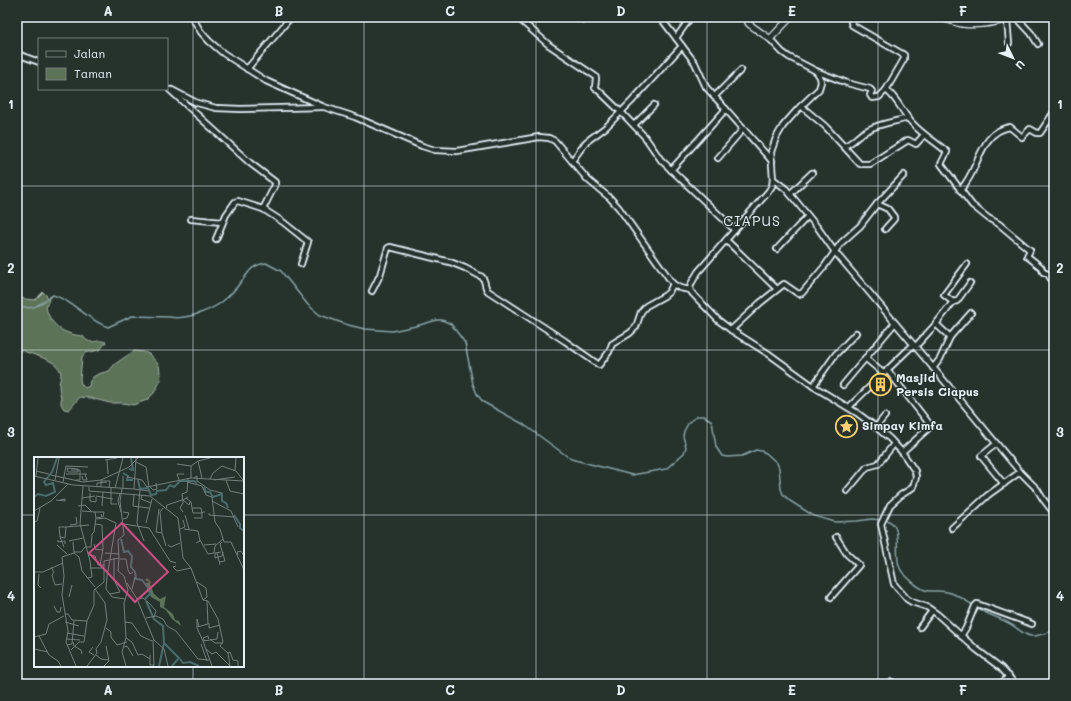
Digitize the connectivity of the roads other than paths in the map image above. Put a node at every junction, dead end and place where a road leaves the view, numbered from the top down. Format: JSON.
{"nodes":[{"id":1,"x":192,"y":17,"type":"edge"},
{"id":2,"x":291,"y":17,"type":"edge"},
{"id":3,"x":517,"y":17,"type":"edge"},
{"id":4,"x":660,"y":17,"type":"edge"},
{"id":5,"x":691,"y":17,"type":"edge"},
{"id":6,"x":745,"y":17,"type":"edge"},
{"id":7,"x":791,"y":17,"type":"edge"},
{"id":8,"x":855,"y":17,"type":"edge"},
{"id":9,"x":939,"y":17,"type":"edge"},
{"id":10,"x":963,"y":17,"type":"edge"},
{"id":11,"x":1016,"y":17,"type":"edge"},
{"id":12,"x":1007,"y":20,"type":"junction"},
{"id":13,"x":962,"y":24,"type":"junction"},
{"id":14,"x":676,"y":38,"type":"junction"},
{"id":15,"x":770,"y":39,"type":"junction"},
{"id":16,"x":1009,"y":43,"type":"dead end"},
{"id":17,"x":1038,"y":44,"type":"dead end"},
{"id":18,"x":682,"y":46,"type":"junction"},
{"id":19,"x":20,"y":55,"type":"edge"},
{"id":20,"x":17,"y":62,"type":"edge"},
{"id":21,"x":38,"y":62,"type":"edge"},
{"id":22,"x":247,"y":68,"type":"junction"},
{"id":23,"x":741,"y":70,"type":"dead end"},
{"id":24,"x":816,"y":71,"type":"junction"},
{"id":25,"x":168,"y":89,"type":"edge"},
{"id":26,"x":886,"y":90,"type":"junction"},
{"id":27,"x":714,"y":96,"type":"junction"},
{"id":28,"x":654,"y":105,"type":"dead end"},
{"id":29,"x":801,"y":106,"type":"junction"},
{"id":30,"x":324,"y":107,"type":"junction"},
{"id":31,"x":726,"y":108,"type":"junction"},
{"id":32,"x":622,"y":112,"type":"junction"},
{"id":33,"x":1054,"y":112,"type":"edge"},
{"id":34,"x":908,"y":118,"type":"junction"},
{"id":35,"x":634,"y":126,"type":"junction"},
{"id":36,"x":744,"y":129,"type":"junction"},
{"id":37,"x":924,"y":135,"type":"junction"},
{"id":38,"x":844,"y":146,"type":"junction"},
{"id":39,"x":718,"y":158,"type":"dead end"},
{"id":40,"x":572,"y":161,"type":"junction"},
{"id":41,"x":772,"y":161,"type":"junction"},
{"id":42,"x":671,"y":170,"type":"junction"},
{"id":43,"x":812,"y":173,"type":"dead end"},
{"id":44,"x":904,"y":174,"type":"dead end"},
{"id":45,"x":774,"y":179,"type":"junction"},
{"id":46,"x":960,"y":190,"type":"junction"},
{"id":47,"x":790,"y":194,"type":"junction"},
{"id":48,"x":877,"y":204,"type":"junction"},
{"id":49,"x":263,"y":209,"type":"junction"},
{"id":50,"x":808,"y":216,"type":"junction"},
{"id":51,"x":191,"y":219,"type":"dead end"},
{"id":52,"x":222,"y":222,"type":"junction"},
{"id":53,"x":885,"y":229,"type":"dead end"},
{"id":54,"x":735,"y":230,"type":"junction"},
{"id":55,"x":216,"y":239,"type":"dead end"},
{"id":56,"x":726,"y":240,"type":"junction"},
{"id":57,"x":777,"y":249,"type":"dead end"},
{"id":58,"x":835,"y":252,"type":"junction"},
{"id":59,"x":301,"y":264,"type":"dead end"},
{"id":60,"x":967,"y":264,"type":"dead end"},
{"id":61,"x":1054,"y":280,"type":"edge"},
{"id":62,"x":970,"y":283,"type":"dead end"},
{"id":63,"x":673,"y":284,"type":"junction"},
{"id":64,"x":690,"y":290,"type":"junction"},
{"id":65,"x":777,"y":290,"type":"junction"},
{"id":66,"x":372,"y":291,"type":"dead end"},
{"id":67,"x":953,"y":302,"type":"junction"},
{"id":68,"x":971,"y":313,"type":"dead end"},
{"id":69,"x":895,"y":323,"type":"junction"},
{"id":70,"x":936,"y":324,"type":"junction"},
{"id":71,"x":731,"y":330,"type":"junction"},
{"id":72,"x":856,"y":333,"type":"dead end"},
{"id":73,"x":950,"y":337,"type":"junction"},
{"id":74,"x":914,"y":346,"type":"junction"},
{"id":75,"x":865,"y":358,"type":"junction"},
{"id":76,"x":933,"y":368,"type":"junction"},
{"id":77,"x":885,"y":372,"type":"junction"},
{"id":78,"x":843,"y":385,"type":"dead end"},
{"id":79,"x":813,"y":386,"type":"junction"},
{"id":80,"x":849,"y":407,"type":"junction"},
{"id":81,"x":885,"y":416,"type":"dead end"},
{"id":82,"x":876,"y":426,"type":"junction"},
{"id":83,"x":894,"y":444,"type":"junction"},
{"id":84,"x":996,"y":444,"type":"junction"},
{"id":85,"x":902,"y":452,"type":"junction"},
{"id":86,"x":1020,"y":472,"type":"junction"},
{"id":87,"x":1004,"y":484,"type":"junction"},
{"id":88,"x":847,"y":491,"type":"dead end"},
{"id":89,"x":1054,"y":513,"type":"edge"},
{"id":90,"x":952,"y":528,"type":"dead end"},
{"id":91,"x":836,"y":537,"type":"dead end"},
{"id":92,"x":831,"y":597,"type":"dead end"},
{"id":93,"x":932,"y":611,"type":"junction"},
{"id":94,"x":1032,"y":624,"type":"dead end"},
{"id":95,"x":920,"y":627,"type":"dead end"},
{"id":96,"x":961,"y":636,"type":"junction"},
{"id":97,"x":1009,"y":676,"type":"junction"},
{"id":98,"x":1001,"y":684,"type":"edge"},
{"id":99,"x":1015,"y":684,"type":"edge"}],
"edges":[{"from":1,"to":22,"type":"street"},
{"from":2,"to":22,"type":"street"},
{"from":3,"to":32,"type":"street"},
{"from":4,"to":14,"type":"street"},
{"from":5,"to":14,"type":"street"},
{"from":6,"to":15,"type":"street"},
{"from":7,"to":15,"type":"street"},
{"from":8,"to":26,"type":"street"},
{"from":9,"to":13,"type":"street"},
{"from":10,"to":13,"type":"street"},
{"from":11,"to":12,"type":"street"},
{"from":11,"to":17,"type":"street"},
{"from":12,"to":13,"type":"street"},
{"from":12,"to":16,"type":"street"},
{"from":14,"to":18,"type":"street"},
{"from":15,"to":24,"type":"street"},
{"from":18,"to":27,"type":"street"},
{"from":18,"to":32,"type":"street"},
{"from":19,"to":20,"type":"street"},
{"from":19,"to":21,"type":"street"},
{"from":22,"to":30,"type":"street"},
{"from":23,"to":27,"type":"street"},
{"from":24,"to":26,"type":"street"},
{"from":24,"to":29,"type":"street"},
{"from":25,"to":30,"type":"street"},
{"from":25,"to":49,"type":"street"},
{"from":26,"to":34,"type":"street"},
{"from":27,"to":31,"type":"street"},
{"from":28,"to":35,"type":"street"},
{"from":29,"to":38,"type":"street"},
{"from":29,"to":41,"type":"street"},
{"from":30,"to":40,"type":"street"},
{"from":31,"to":36,"type":"street"},
{"from":31,"to":42,"type":"street"},
{"from":32,"to":35,"type":"street"},
{"from":32,"to":40,"type":"street"},
{"from":33,"to":46,"type":"street"},
{"from":34,"to":37,"type":"street"},
{"from":34,"to":38,"type":"street"},
{"from":35,"to":42,"type":"street"},
{"from":36,"to":39,"type":"street"},
{"from":36,"to":41,"type":"street"},
{"from":37,"to":38,"type":"street"},
{"from":37,"to":46,"type":"street"},
{"from":40,"to":63,"type":"street"},
{"from":41,"to":45,"type":"street"},
{"from":42,"to":54,"type":"street"},
{"from":43,"to":47,"type":"street"},
{"from":44,"to":48,"type":"street"},
{"from":45,"to":47,"type":"street"},
{"from":45,"to":54,"type":"street"},
{"from":46,"to":61,"type":"street"},
{"from":47,"to":50,"type":"street"},
{"from":48,"to":53,"type":"street"},
{"from":48,"to":58,"type":"street"},
{"from":49,"to":52,"type":"street"},
{"from":49,"to":59,"type":"street"},
{"from":50,"to":57,"type":"street"},
{"from":50,"to":58,"type":"street"},
{"from":51,"to":52,"type":"street"},
{"from":52,"to":55,"type":"street"},
{"from":54,"to":56,"type":"street"},
{"from":56,"to":64,"type":"street"},
{"from":56,"to":65,"type":"street"},
{"from":58,"to":65,"type":"street"},
{"from":58,"to":69,"type":"street"},
{"from":60,"to":67,"type":"street"},
{"from":62,"to":67,"type":"street"},
{"from":63,"to":64,"type":"street"},
{"from":63,"to":66,"type":"street"},
{"from":64,"to":71,"type":"street"},
{"from":65,"to":71,"type":"street"},
{"from":67,"to":70,"type":"street"},
{"from":68,"to":73,"type":"street"},
{"from":69,"to":74,"type":"street"},
{"from":69,"to":75,"type":"street"},
{"from":70,"to":73,"type":"street"},
{"from":70,"to":74,"type":"street"},
{"from":71,"to":79,"type":"street"},
{"from":72,"to":79,"type":"street"},
{"from":73,"to":76,"type":"street"},
{"from":74,"to":76,"type":"street"},
{"from":74,"to":77,"type":"street"},
{"from":75,"to":77,"type":"street"},
{"from":75,"to":78,"type":"street"},
{"from":76,"to":84,"type":"street"},
{"from":77,"to":80,"type":"street"},
{"from":77,"to":85,"type":"street"},
{"from":79,"to":80,"type":"street"},
{"from":80,"to":82,"type":"street"},
{"from":81,"to":82,"type":"street"},
{"from":82,"to":83,"type":"street"},
{"from":83,"to":85,"type":"street"},
{"from":83,"to":88,"type":"street"},
{"from":84,"to":86,"type":"street"},
{"from":84,"to":87,"type":"street"},
{"from":85,"to":93,"type":"street"},
{"from":86,"to":87,"type":"street"},
{"from":86,"to":89,"type":"street"},
{"from":87,"to":90,"type":"street"},
{"from":91,"to":92,"type":"street"},
{"from":93,"to":95,"type":"street"},
{"from":93,"to":96,"type":"street"},
{"from":94,"to":96,"type":"street"},
{"from":96,"to":97,"type":"street"},
{"from":97,"to":98,"type":"street"},
{"from":97,"to":99,"type":"street"}]}
